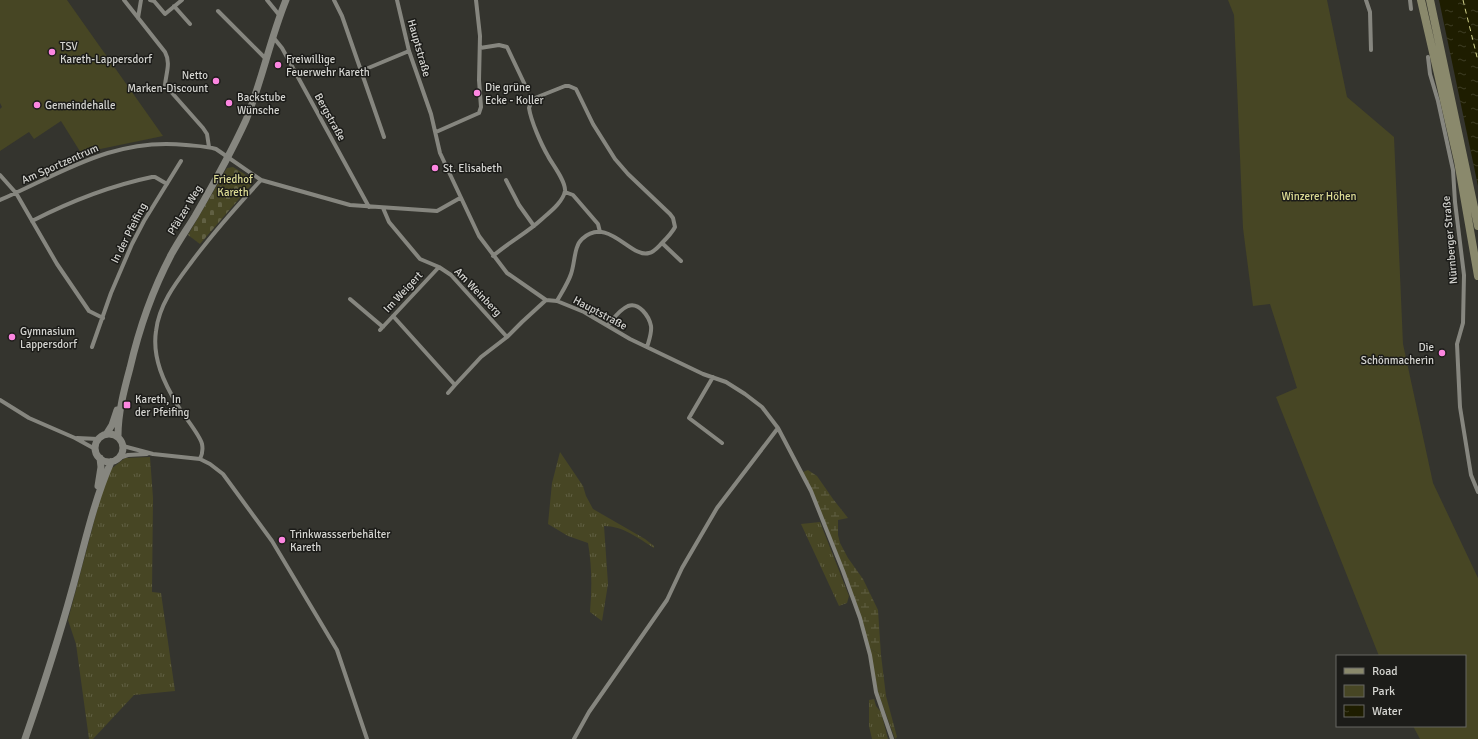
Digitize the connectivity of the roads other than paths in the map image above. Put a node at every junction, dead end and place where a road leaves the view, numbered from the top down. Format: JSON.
{"nodes":[{"id":1,"x":124,"y":0,"type":"edge"},
{"id":2,"x":141,"y":0,"type":"edge"},
{"id":3,"x":150,"y":0,"type":"edge"},
{"id":4,"x":182,"y":0,"type":"edge"},
{"id":5,"x":267,"y":0,"type":"edge"},
{"id":6,"x":286,"y":0,"type":"edge"},
{"id":7,"x":334,"y":0,"type":"edge"},
{"id":8,"x":397,"y":0,"type":"edge"},
{"id":9,"x":476,"y":0,"type":"edge"},
{"id":10,"x":1366,"y":0,"type":"edge"},
{"id":11,"x":1410,"y":0,"type":"edge"},
{"id":12,"x":1422,"y":0,"type":"edge"},
{"id":13,"x":1430,"y":0,"type":"edge"},
{"id":14,"x":174,"y":6,"type":"junction"},
{"id":15,"x":1411,"y":9,"type":"dead end"},
{"id":16,"x":218,"y":11,"type":"dead end"},
{"id":17,"x":280,"y":16,"type":"junction"},
{"id":18,"x":138,"y":18,"type":"junction"},
{"id":19,"x":190,"y":24,"type":"dead end"},
{"id":20,"x":273,"y":36,"type":"junction"},
{"id":21,"x":480,"y":48,"type":"junction"},
{"id":22,"x":1371,"y":50,"type":"dead end"},
{"id":23,"x":410,"y":51,"type":"junction"},
{"id":24,"x":1428,"y":57,"type":"dead end"},
{"id":25,"x":266,"y":59,"type":"junction"},
{"id":26,"x":361,"y":71,"type":"junction"},
{"id":27,"x":525,"y":85,"type":"dead end"},
{"id":28,"x":436,"y":132,"type":"junction"},
{"id":29,"x":384,"y":137,"type":"dead end"},
{"id":30,"x":209,"y":147,"type":"junction"},
{"id":31,"x":227,"y":157,"type":"junction"},
{"id":32,"x":181,"y":161,"type":"dead end"},
{"id":33,"x":0,"y":175,"type":"edge"},
{"id":34,"x":260,"y":180,"type":"junction"},
{"id":35,"x":506,"y":180,"type":"dead end"},
{"id":36,"x":167,"y":184,"type":"junction"},
{"id":37,"x":565,"y":192,"type":"junction"},
{"id":38,"x":16,"y":193,"type":"junction"},
{"id":39,"x":460,"y":198,"type":"junction"},
{"id":40,"x":0,"y":200,"type":"edge"},
{"id":41,"x":369,"y":207,"type":"junction"},
{"id":42,"x":382,"y":208,"type":"junction"},
{"id":43,"x":32,"y":221,"type":"junction"},
{"id":44,"x":534,"y":226,"type":"junction"},
{"id":45,"x":1478,"y":226,"type":"edge"},
{"id":46,"x":600,"y":232,"type":"junction"},
{"id":47,"x":662,"y":243,"type":"junction"},
{"id":48,"x":493,"y":256,"type":"junction"},
{"id":49,"x":681,"y":261,"type":"dead end"},
{"id":50,"x":439,"y":267,"type":"junction"},
{"id":51,"x":1478,"y":276,"type":"edge"},
{"id":52,"x":350,"y":299,"type":"dead end"},
{"id":53,"x":546,"y":300,"type":"junction"},
{"id":54,"x":557,"y":301,"type":"junction"},
{"id":55,"x":393,"y":316,"type":"junction"},
{"id":56,"x":103,"y":318,"type":"junction"},
{"id":57,"x":608,"y":325,"type":"junction"},
{"id":58,"x":507,"y":337,"type":"junction"},
{"id":59,"x":92,"y":347,"type":"dead end"},
{"id":60,"x":647,"y":347,"type":"junction"},
{"id":61,"x":713,"y":377,"type":"junction"},
{"id":62,"x":455,"y":385,"type":"junction"},
{"id":63,"x":448,"y":393,"type":"dead end"},
{"id":64,"x":123,"y":395,"type":"junction"},
{"id":65,"x":0,"y":400,"type":"edge"},
{"id":66,"x":778,"y":428,"type":"junction"},
{"id":67,"x":107,"y":433,"type":"junction"},
{"id":68,"x":118,"y":436,"type":"junction"},
{"id":69,"x":74,"y":438,"type":"junction"},
{"id":70,"x":98,"y":439,"type":"junction"},
{"id":71,"x":722,"y":443,"type":"dead end"},
{"id":72,"x":124,"y":446,"type":"junction"},
{"id":73,"x":95,"y":449,"type":"junction"},
{"id":74,"x":153,"y":454,"type":"junction"},
{"id":75,"x":100,"y":458,"type":"junction"},
{"id":76,"x":119,"y":458,"type":"junction"},
{"id":77,"x":200,"y":459,"type":"junction"},
{"id":78,"x":111,"y":462,"type":"junction"},
{"id":79,"x":1478,"y":492,"type":"edge"},
{"id":80,"x":95,"y":504,"type":"junction"},
{"id":81,"x":25,"y":739,"type":"edge"},
{"id":82,"x":367,"y":739,"type":"edge"},
{"id":83,"x":574,"y":739,"type":"edge"},
{"id":84,"x":892,"y":739,"type":"edge"}],
"edges":[{"from":1,"to":18,"type":"street"},
{"from":2,"to":18,"type":"street"},
{"from":3,"to":14,"type":"street"},
{"from":4,"to":14,"type":"street"},
{"from":5,"to":17,"type":"street"},
{"from":6,"to":17,"type":"street","name":"Pfälzer Weg"},
{"from":7,"to":26,"type":"street"},
{"from":8,"to":23,"type":"street","name":"Hauptstraße"},
{"from":9,"to":21,"type":"street"},
{"from":10,"to":22,"type":"street"},
{"from":11,"to":15,"type":"street"},
{"from":12,"to":51,"type":"main road"},
{"from":13,"to":45,"type":"main road"},
{"from":14,"to":19,"type":"street"},
{"from":16,"to":25,"type":"street"},
{"from":17,"to":20,"type":"street","name":"Pfälzer Weg"},
{"from":18,"to":30,"type":"street"},
{"from":20,"to":25,"type":"street","name":"Pfälzer Weg"},
{"from":20,"to":41,"type":"street","name":"Bergstraße"},
{"from":21,"to":27,"type":"street"},
{"from":21,"to":28,"type":"street"},
{"from":23,"to":26,"type":"street"},
{"from":23,"to":28,"type":"street","name":"Hauptstraße"},
{"from":24,"to":79,"type":"street","name":"Nürnberger Straße"},
{"from":25,"to":31,"type":"street","name":"Pfälzer Weg"},
{"from":26,"to":29,"type":"street"},
{"from":28,"to":39,"type":"street","name":"Hauptstraße"},
{"from":30,"to":31,"type":"street","name":"Am Sportzentrum"},
{"from":30,"to":38,"type":"street","name":"Am Sportzentrum"},
{"from":31,"to":34,"type":"street","name":"Am Sportzentrum"},
{"from":31,"to":64,"type":"street","name":"Pfälzer Weg"},
{"from":32,"to":36,"type":"street","name":"In der Pfeifing"},
{"from":33,"to":38,"type":"street","name":"Am Sportzentrum"},
{"from":34,"to":41,"type":"street","name":"Am Sportzentrum"},
{"from":34,"to":77,"type":"street"},
{"from":35,"to":44,"type":"street"},
{"from":36,"to":43,"type":"street"},
{"from":36,"to":56,"type":"street","name":"In der Pfeifing"},
{"from":37,"to":44,"type":"street"},
{"from":37,"to":46,"type":"street"},
{"from":37,"to":47,"type":"street"},
{"from":38,"to":40,"type":"street","name":"Am Sportzentrum"},
{"from":38,"to":43,"type":"street"},
{"from":39,"to":42,"type":"street","name":"Am Sportzentrum"},
{"from":39,"to":48,"type":"street","name":"Hauptstraße"},
{"from":41,"to":42,"type":"street","name":"Am Sportzentrum"},
{"from":42,"to":50,"type":"street","name":"Am Weinberg"},
{"from":43,"to":56,"type":"street"},
{"from":44,"to":48,"type":"street"},
{"from":46,"to":47,"type":"street"},
{"from":46,"to":54,"type":"street"},
{"from":47,"to":49,"type":"street"},
{"from":48,"to":53,"type":"street","name":"Hauptstraße"},
{"from":50,"to":55,"type":"street","name":"Im Weigert"},
{"from":50,"to":58,"type":"street","name":"Am Weinberg"},
{"from":52,"to":55,"type":"street","name":"Im Weigert"},
{"from":53,"to":54,"type":"street","name":"Hauptstraße"},
{"from":53,"to":58,"type":"street"},
{"from":54,"to":57,"type":"street","name":"Hauptstraße"},
{"from":55,"to":62,"type":"street"},
{"from":56,"to":59,"type":"street","name":"In der Pfeifing"},
{"from":57,"to":60,"type":"street","name":"Hauptstraße"},
{"from":57,"to":60,"type":"street"},
{"from":58,"to":62,"type":"street"},
{"from":60,"to":61,"type":"street","name":"Hauptstraße"},
{"from":61,"to":66,"type":"street","name":"Hauptstraße"},
{"from":61,"to":71,"type":"street"},
{"from":62,"to":63,"type":"street"},
{"from":64,"to":67,"type":"street"},
{"from":64,"to":68,"type":"street"},
{"from":65,"to":69,"type":"street"},
{"from":66,"to":83,"type":"street"},
{"from":66,"to":84,"type":"street","name":"Hauptstraße"},
{"from":67,"to":68,"type":"street"},
{"from":67,"to":70,"type":"street"},
{"from":68,"to":72,"type":"street"},
{"from":69,"to":70,"type":"street"},
{"from":69,"to":73,"type":"street"},
{"from":70,"to":73,"type":"street"},
{"from":72,"to":74,"type":"street"},
{"from":72,"to":76,"type":"street"},
{"from":73,"to":75,"type":"street"},
{"from":74,"to":76,"type":"street"},
{"from":74,"to":77,"type":"street"},
{"from":75,"to":78,"type":"street"},
{"from":75,"to":80,"type":"street"},
{"from":76,"to":78,"type":"street"},
{"from":77,"to":82,"type":"street"},
{"from":78,"to":80,"type":"street"},
{"from":80,"to":81,"type":"street"}]}
